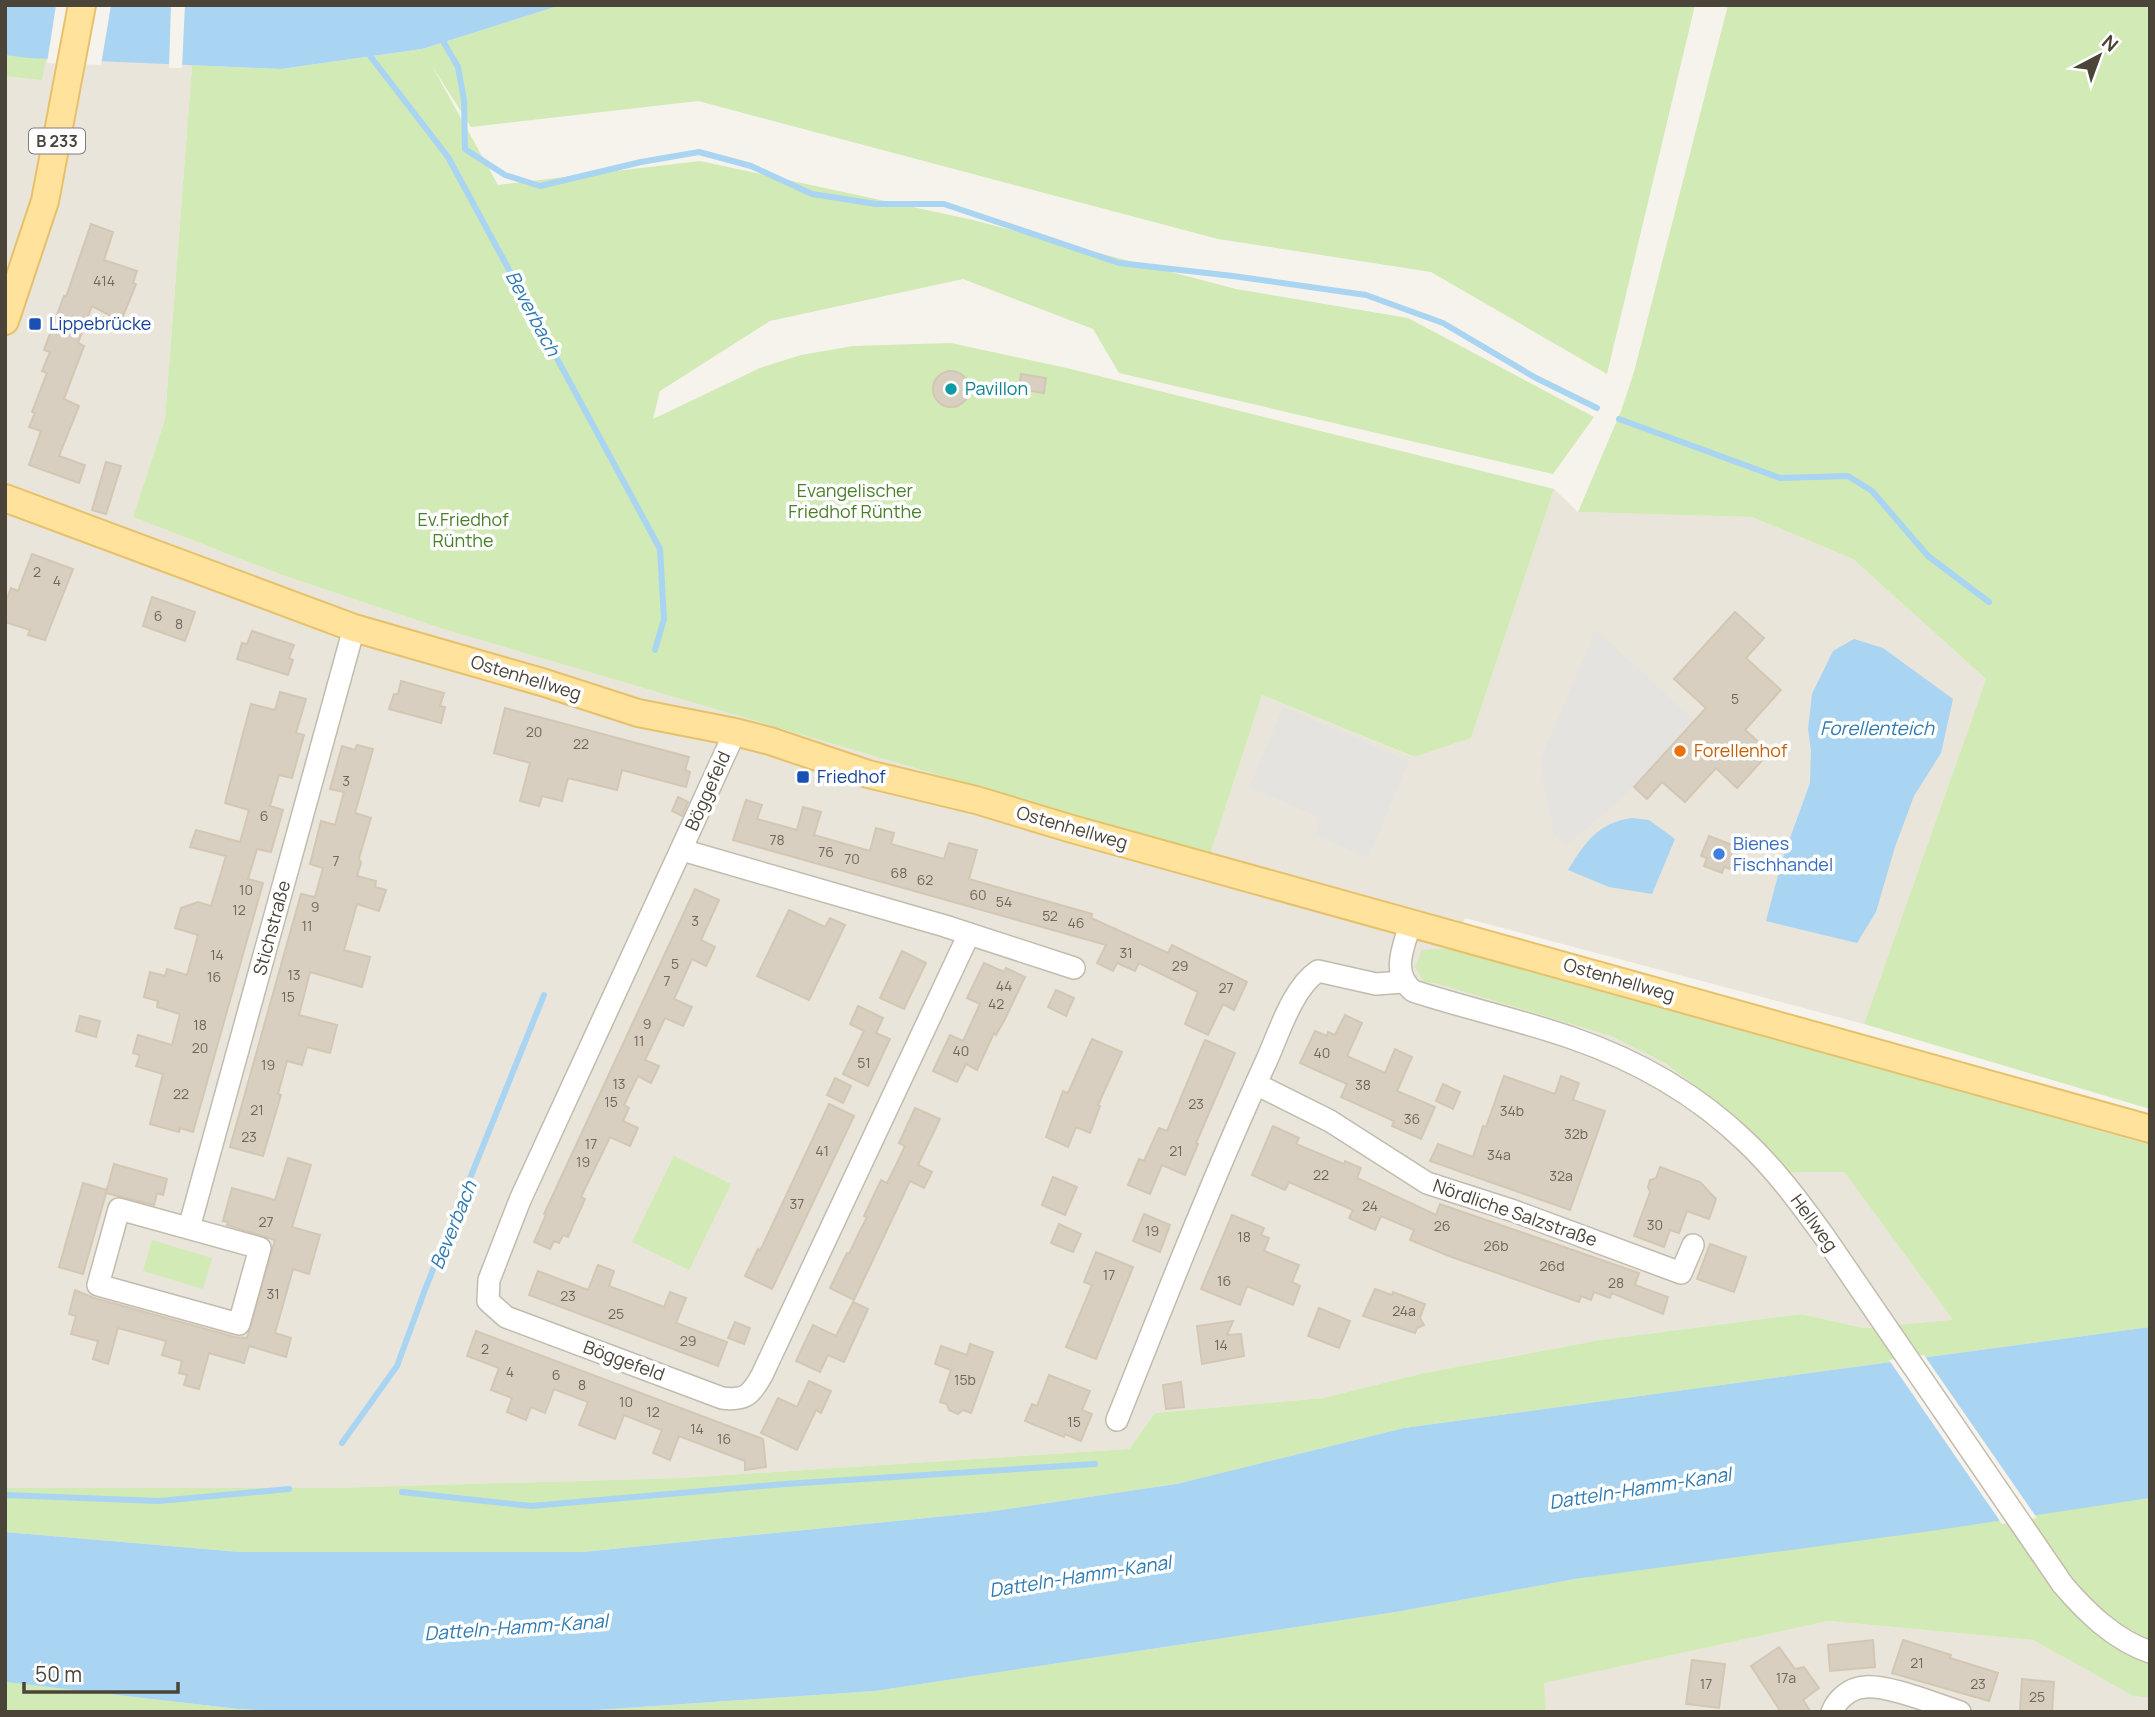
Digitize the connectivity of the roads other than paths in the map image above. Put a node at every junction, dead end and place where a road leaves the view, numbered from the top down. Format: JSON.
{"nodes":[{"id":1,"x":82,"y":5,"type":"edge"},
{"id":2,"x":5,"y":321,"type":"edge"},
{"id":3,"x":5,"y":481,"type":"edge"},
{"id":4,"x":5,"y":498,"type":"edge"},
{"id":5,"x":5,"y":515,"type":"edge"},
{"id":6,"x":59,"y":519,"type":"junction"},
{"id":7,"x":354,"y":628,"type":"junction"},
{"id":8,"x":735,"y":732,"type":"junction"},
{"id":9,"x":682,"y":850,"type":"junction"},
{"id":10,"x":1411,"y":922,"type":"junction"},
{"id":11,"x":969,"y":934,"type":"junction"},
{"id":12,"x":1074,"y":968,"type":"dead end"},
{"id":13,"x":1403,"y":982,"type":"junction"},
{"id":14,"x":1256,"y":1084,"type":"junction"},
{"id":15,"x":2150,"y":1129,"type":"edge"},
{"id":16,"x":189,"y":1228,"type":"junction"},
{"id":17,"x":1693,"y":1245,"type":"dead end"},
{"id":18,"x":1117,"y":1420,"type":"dead end"},
{"id":19,"x":2150,"y":1653,"type":"edge"},
{"id":20,"x":1832,"y":1712,"type":"edge"},
{"id":21,"x":1960,"y":1712,"type":"edge"}],
"edges":[{"from":1,"to":2,"type":"main road","number":"B 233"},
{"from":3,"to":6,"type":"main road"},
{"from":4,"to":6,"type":"main road","name":"Ostenhellweg"},
{"from":5,"to":6,"type":"main road"},
{"from":6,"to":7,"type":"main road","name":"Ostenhellweg"},
{"from":7,"to":8,"type":"main road","name":"Ostenhellweg"},
{"from":7,"to":16,"type":"street","name":"Stichstraße"},
{"from":8,"to":9,"type":"street","name":"Böggefeld"},
{"from":8,"to":10,"type":"main road","name":"Ostenhellweg"},
{"from":9,"to":11,"type":"street","name":"Böggefeld"},
{"from":9,"to":11,"type":"street","name":"Böggefeld"},
{"from":10,"to":13,"type":"street"},
{"from":10,"to":15,"type":"main road","name":"Ostenhellweg"},
{"from":11,"to":12,"type":"street","name":"Böggefeld"},
{"from":13,"to":14,"type":"street"},
{"from":13,"to":19,"type":"street","name":"Hellweg"},
{"from":14,"to":17,"type":"street","name":"Nördliche Salzstraße"},
{"from":14,"to":18,"type":"street"},
{"from":16,"to":16,"type":"street"},
{"from":20,"to":21,"type":"street"}]}
